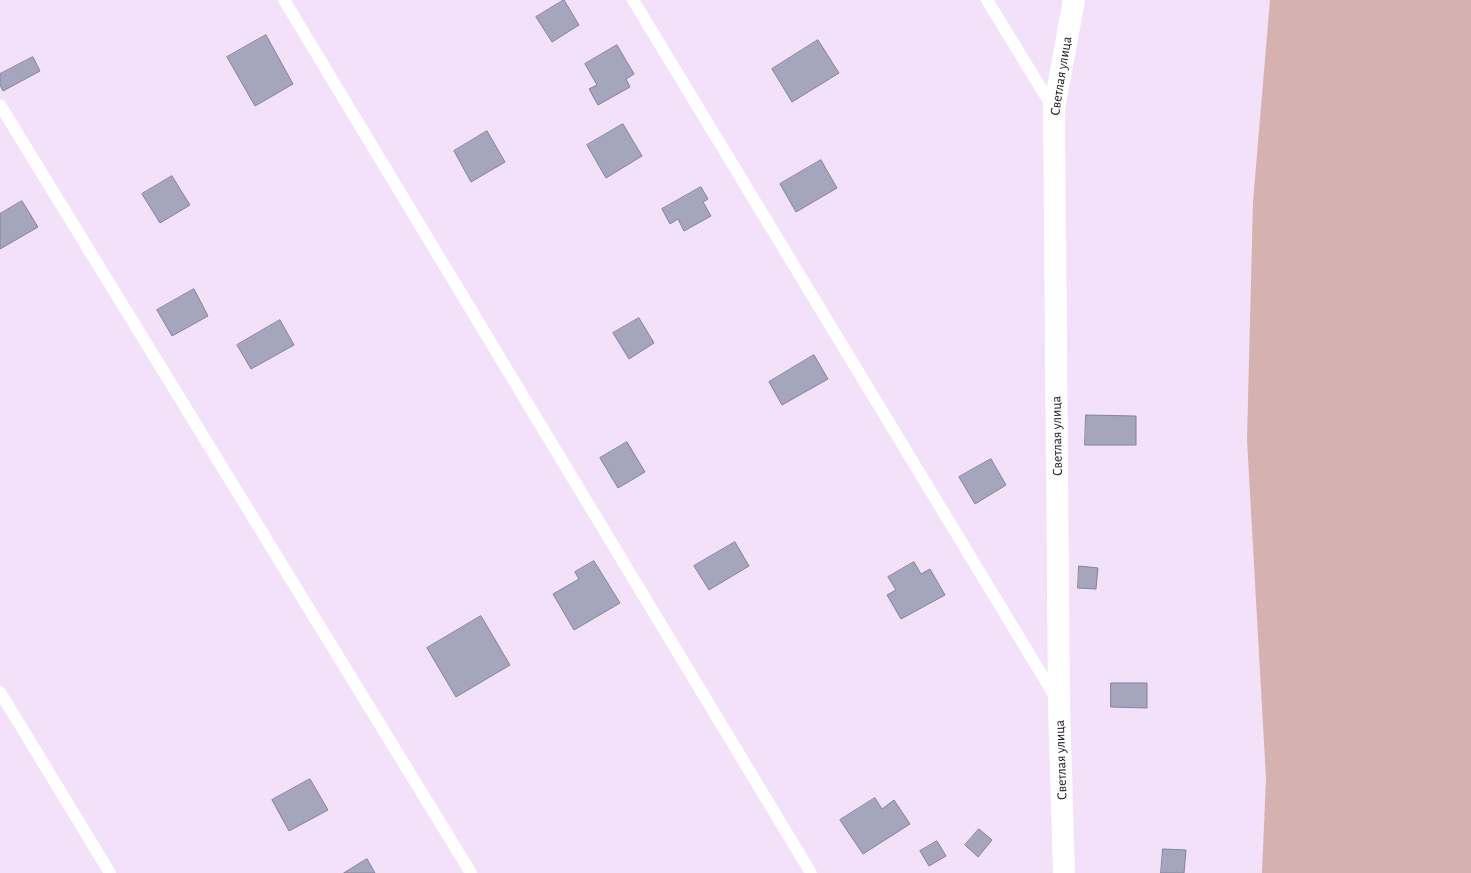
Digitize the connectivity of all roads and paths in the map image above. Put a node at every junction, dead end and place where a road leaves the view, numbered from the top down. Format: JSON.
{"nodes":[{"id":1,"x":284,"y":0,"type":"edge"},
{"id":2,"x":633,"y":0,"type":"edge"},
{"id":3,"x":987,"y":0,"type":"edge"},
{"id":4,"x":1074,"y":0,"type":"edge"},
{"id":5,"x":0,"y":105,"type":"edge"},
{"id":6,"x":1054,"y":109,"type":"junction"},
{"id":7,"x":0,"y":692,"type":"edge"},
{"id":8,"x":1059,"y":704,"type":"junction"},
{"id":9,"x":110,"y":873,"type":"edge"},
{"id":10,"x":470,"y":873,"type":"edge"},
{"id":11,"x":811,"y":873,"type":"edge"},
{"id":12,"x":1064,"y":873,"type":"edge"}],
"edges":[{"from":1,"to":11,"type":"lane"},
{"from":2,"to":8,"type":"lane"},
{"from":3,"to":6,"type":"lane"},
{"from":4,"to":6,"type":"street","name":"Светлая улица"},
{"from":5,"to":10,"type":"lane"},
{"from":6,"to":8,"type":"street","name":"Светлая улица"},
{"from":7,"to":9,"type":"lane"},
{"from":8,"to":12,"type":"street","name":"Светлая улица"}]}
